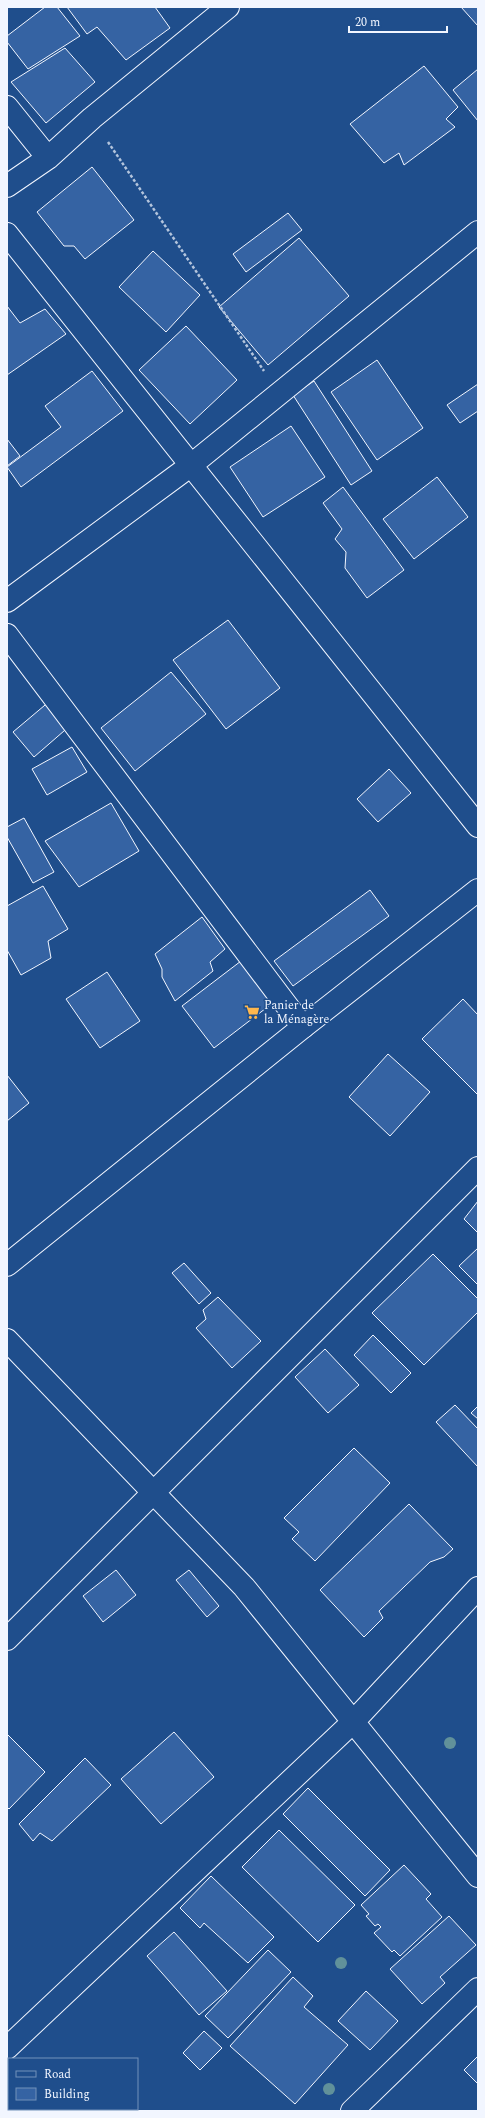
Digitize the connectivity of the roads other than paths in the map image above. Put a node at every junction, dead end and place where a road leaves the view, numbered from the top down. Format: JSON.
{"nodes":[{"id":1,"x":228,"y":7,"type":"edge"},
{"id":2,"x":7,"y":108,"type":"edge"},
{"id":3,"x":48,"y":158,"type":"junction"},
{"id":4,"x":7,"y":186,"type":"edge"},
{"id":5,"x":478,"y":232,"type":"edge"},
{"id":6,"x":7,"y":234,"type":"edge"},
{"id":7,"x":190,"y":466,"type":"junction"},
{"id":8,"x":7,"y":601,"type":"edge"},
{"id":9,"x":7,"y":635,"type":"edge"},
{"id":10,"x":478,"y":826,"type":"edge"},
{"id":11,"x":478,"y":890,"type":"edge"},
{"id":12,"x":303,"y":1027,"type":"junction"},
{"id":13,"x":478,"y":1168,"type":"edge"},
{"id":14,"x":7,"y":1265,"type":"edge"},
{"id":15,"x":7,"y":1340,"type":"edge"},
{"id":16,"x":154,"y":1492,"type":"junction"},
{"id":17,"x":478,"y":1588,"type":"edge"},
{"id":18,"x":7,"y":1639,"type":"edge"},
{"id":19,"x":353,"y":1722,"type":"junction"},
{"id":20,"x":478,"y":1876,"type":"edge"},
{"id":21,"x":478,"y":1989,"type":"edge"},
{"id":22,"x":7,"y":2048,"type":"edge"},
{"id":23,"x":352,"y":2111,"type":"edge"}],
"edges":[{"from":1,"to":3,"type":"main road"},
{"from":2,"to":3,"type":"main road"},
{"from":3,"to":4,"type":"main road"},
{"from":5,"to":7,"type":"main road"},
{"from":6,"to":7,"type":"main road"},
{"from":7,"to":8,"type":"main road"},
{"from":7,"to":10,"type":"main road"},
{"from":9,"to":12,"type":"main road"},
{"from":11,"to":12,"type":"main road"},
{"from":12,"to":14,"type":"main road"},
{"from":13,"to":16,"type":"main road"},
{"from":15,"to":16,"type":"main road"},
{"from":16,"to":18,"type":"main road"},
{"from":16,"to":19,"type":"main road"},
{"from":17,"to":19,"type":"main road"},
{"from":19,"to":20,"type":"main road"},
{"from":19,"to":22,"type":"main road"},
{"from":21,"to":23,"type":"main road"}]}
